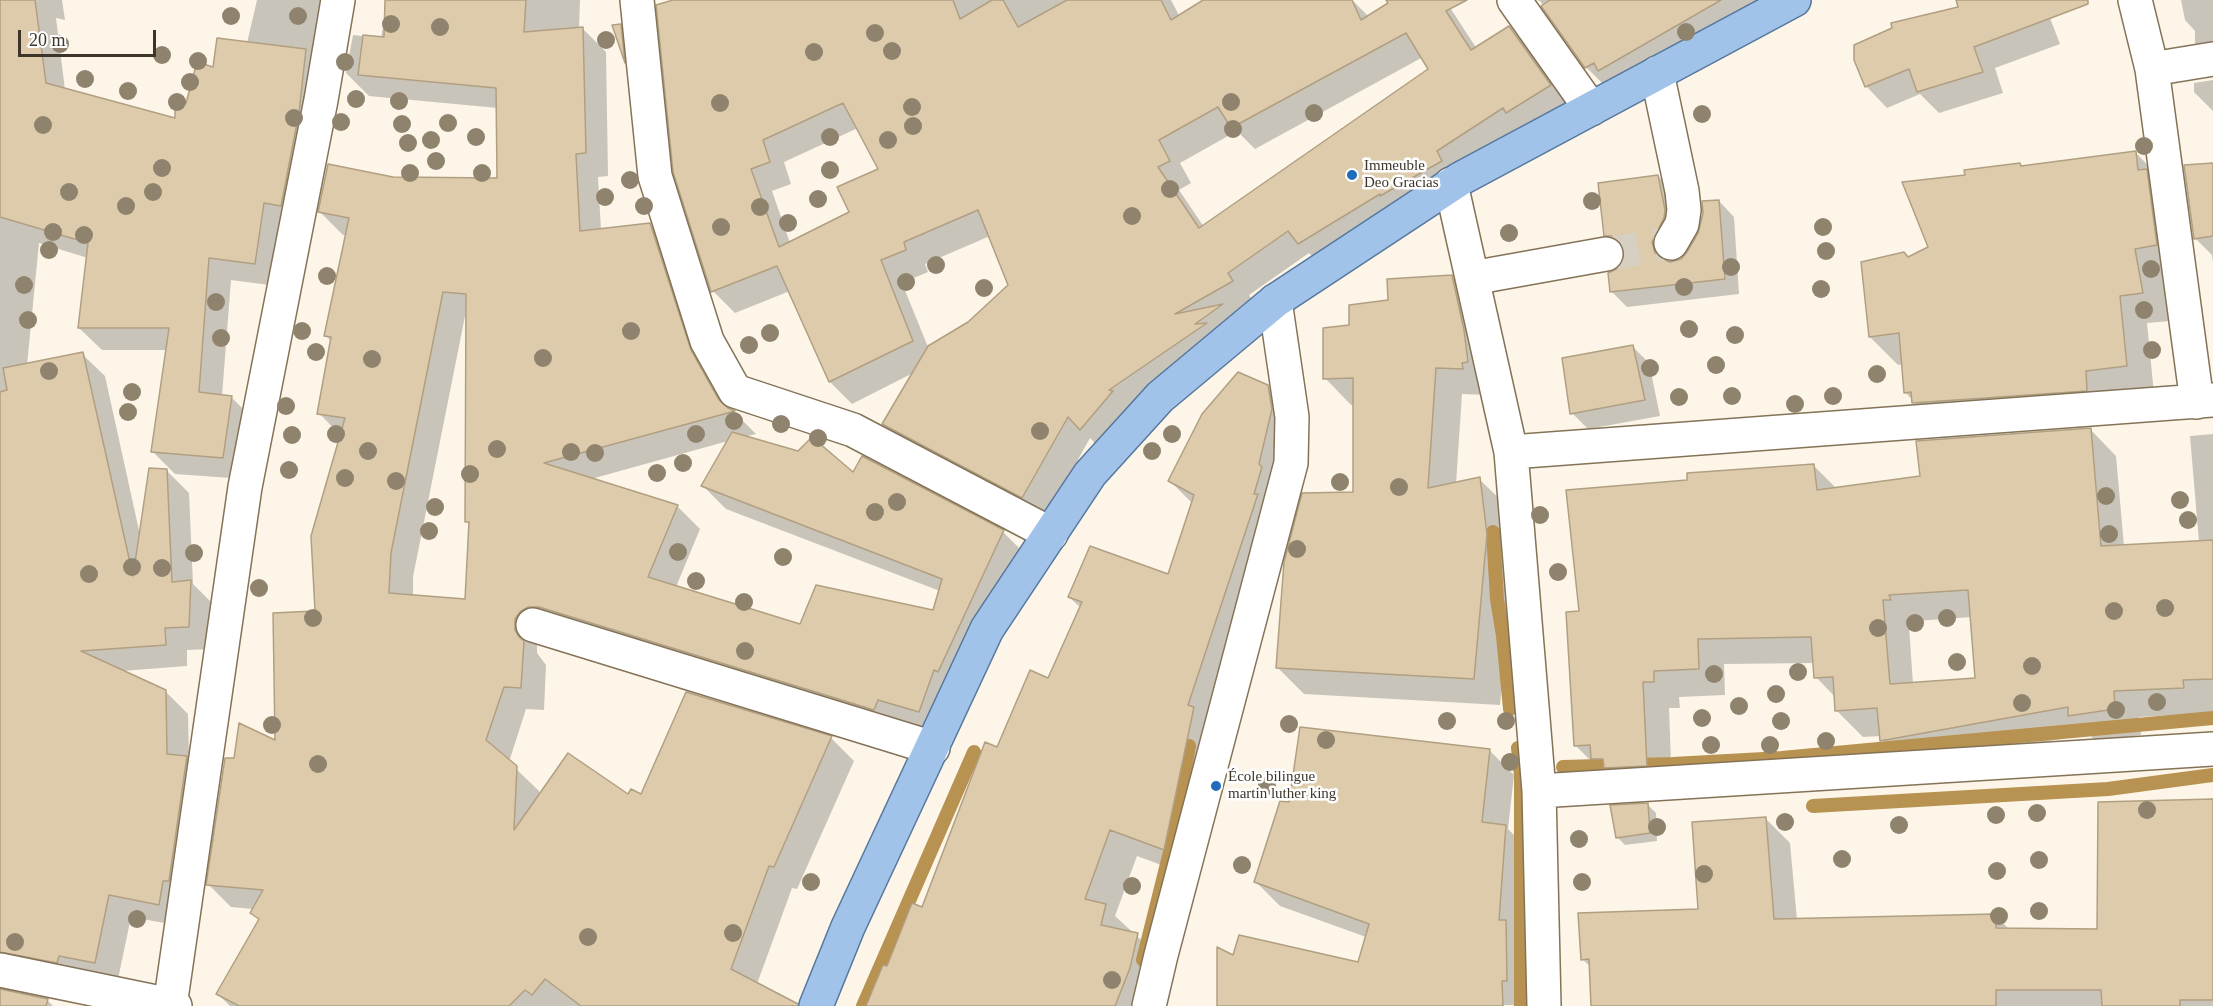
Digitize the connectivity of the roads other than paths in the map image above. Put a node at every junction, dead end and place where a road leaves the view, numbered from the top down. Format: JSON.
{"nodes":[{"id":1,"x":338,"y":0,"type":"edge"},
{"id":2,"x":637,"y":0,"type":"edge"},
{"id":3,"x":1514,"y":0,"type":"edge"},
{"id":4,"x":1794,"y":0,"type":"edge"},
{"id":5,"x":2135,"y":0,"type":"edge"},
{"id":6,"x":2213,"y":59,"type":"edge"},
{"id":7,"x":2152,"y":69,"type":"junction"},
{"id":8,"x":1657,"y":73,"type":"junction"},
{"id":9,"x":1591,"y":109,"type":"junction"},
{"id":10,"x":1451,"y":184,"type":"junction"},
{"id":11,"x":1671,"y":243,"type":"dead end"},
{"id":12,"x":1606,"y":254,"type":"tunnel mouth"},
{"id":13,"x":1472,"y":278,"type":"junction"},
{"id":14,"x":1275,"y":301,"type":"junction"},
{"id":15,"x":2205,"y":401,"type":"edge"},
{"id":16,"x":1511,"y":452,"type":"junction"},
{"id":17,"x":1051,"y":534,"type":"junction"},
{"id":18,"x":533,"y":625,"type":"dead end"},
{"id":19,"x":933,"y":748,"type":"junction"},
{"id":20,"x":2213,"y":749,"type":"edge"},
{"id":21,"x":1539,"y":791,"type":"junction"},
{"id":22,"x":0,"y":970,"type":"edge"},
{"id":23,"x":172,"y":1005,"type":"edge"},
{"id":24,"x":816,"y":1006,"type":"edge"},
{"id":25,"x":1149,"y":1006,"type":"edge"},
{"id":26,"x":1544,"y":1006,"type":"edge"}],
"edges":[{"from":1,"to":23,"type":"street"},
{"from":2,"to":17,"type":"street"},
{"from":3,"to":9,"type":"street"},
{"from":4,"to":8,"type":"main road"},
{"from":5,"to":7,"type":"street"},
{"from":6,"to":7,"type":"street"},
{"from":7,"to":15,"type":"street"},
{"from":8,"to":9,"type":"main road"},
{"from":8,"to":11,"type":"street"},
{"from":9,"to":10,"type":"main road"},
{"from":10,"to":13,"type":"street"},
{"from":10,"to":14,"type":"main road"},
{"from":12,"to":13,"type":"street"},
{"from":13,"to":16,"type":"street"},
{"from":14,"to":17,"type":"main road"},
{"from":14,"to":25,"type":"street"},
{"from":15,"to":16,"type":"street"},
{"from":16,"to":21,"type":"street"},
{"from":17,"to":19,"type":"main road"},
{"from":18,"to":19,"type":"street"},
{"from":19,"to":24,"type":"main road"},
{"from":20,"to":21,"type":"street"},
{"from":21,"to":26,"type":"street"},
{"from":22,"to":23,"type":"street"}]}
